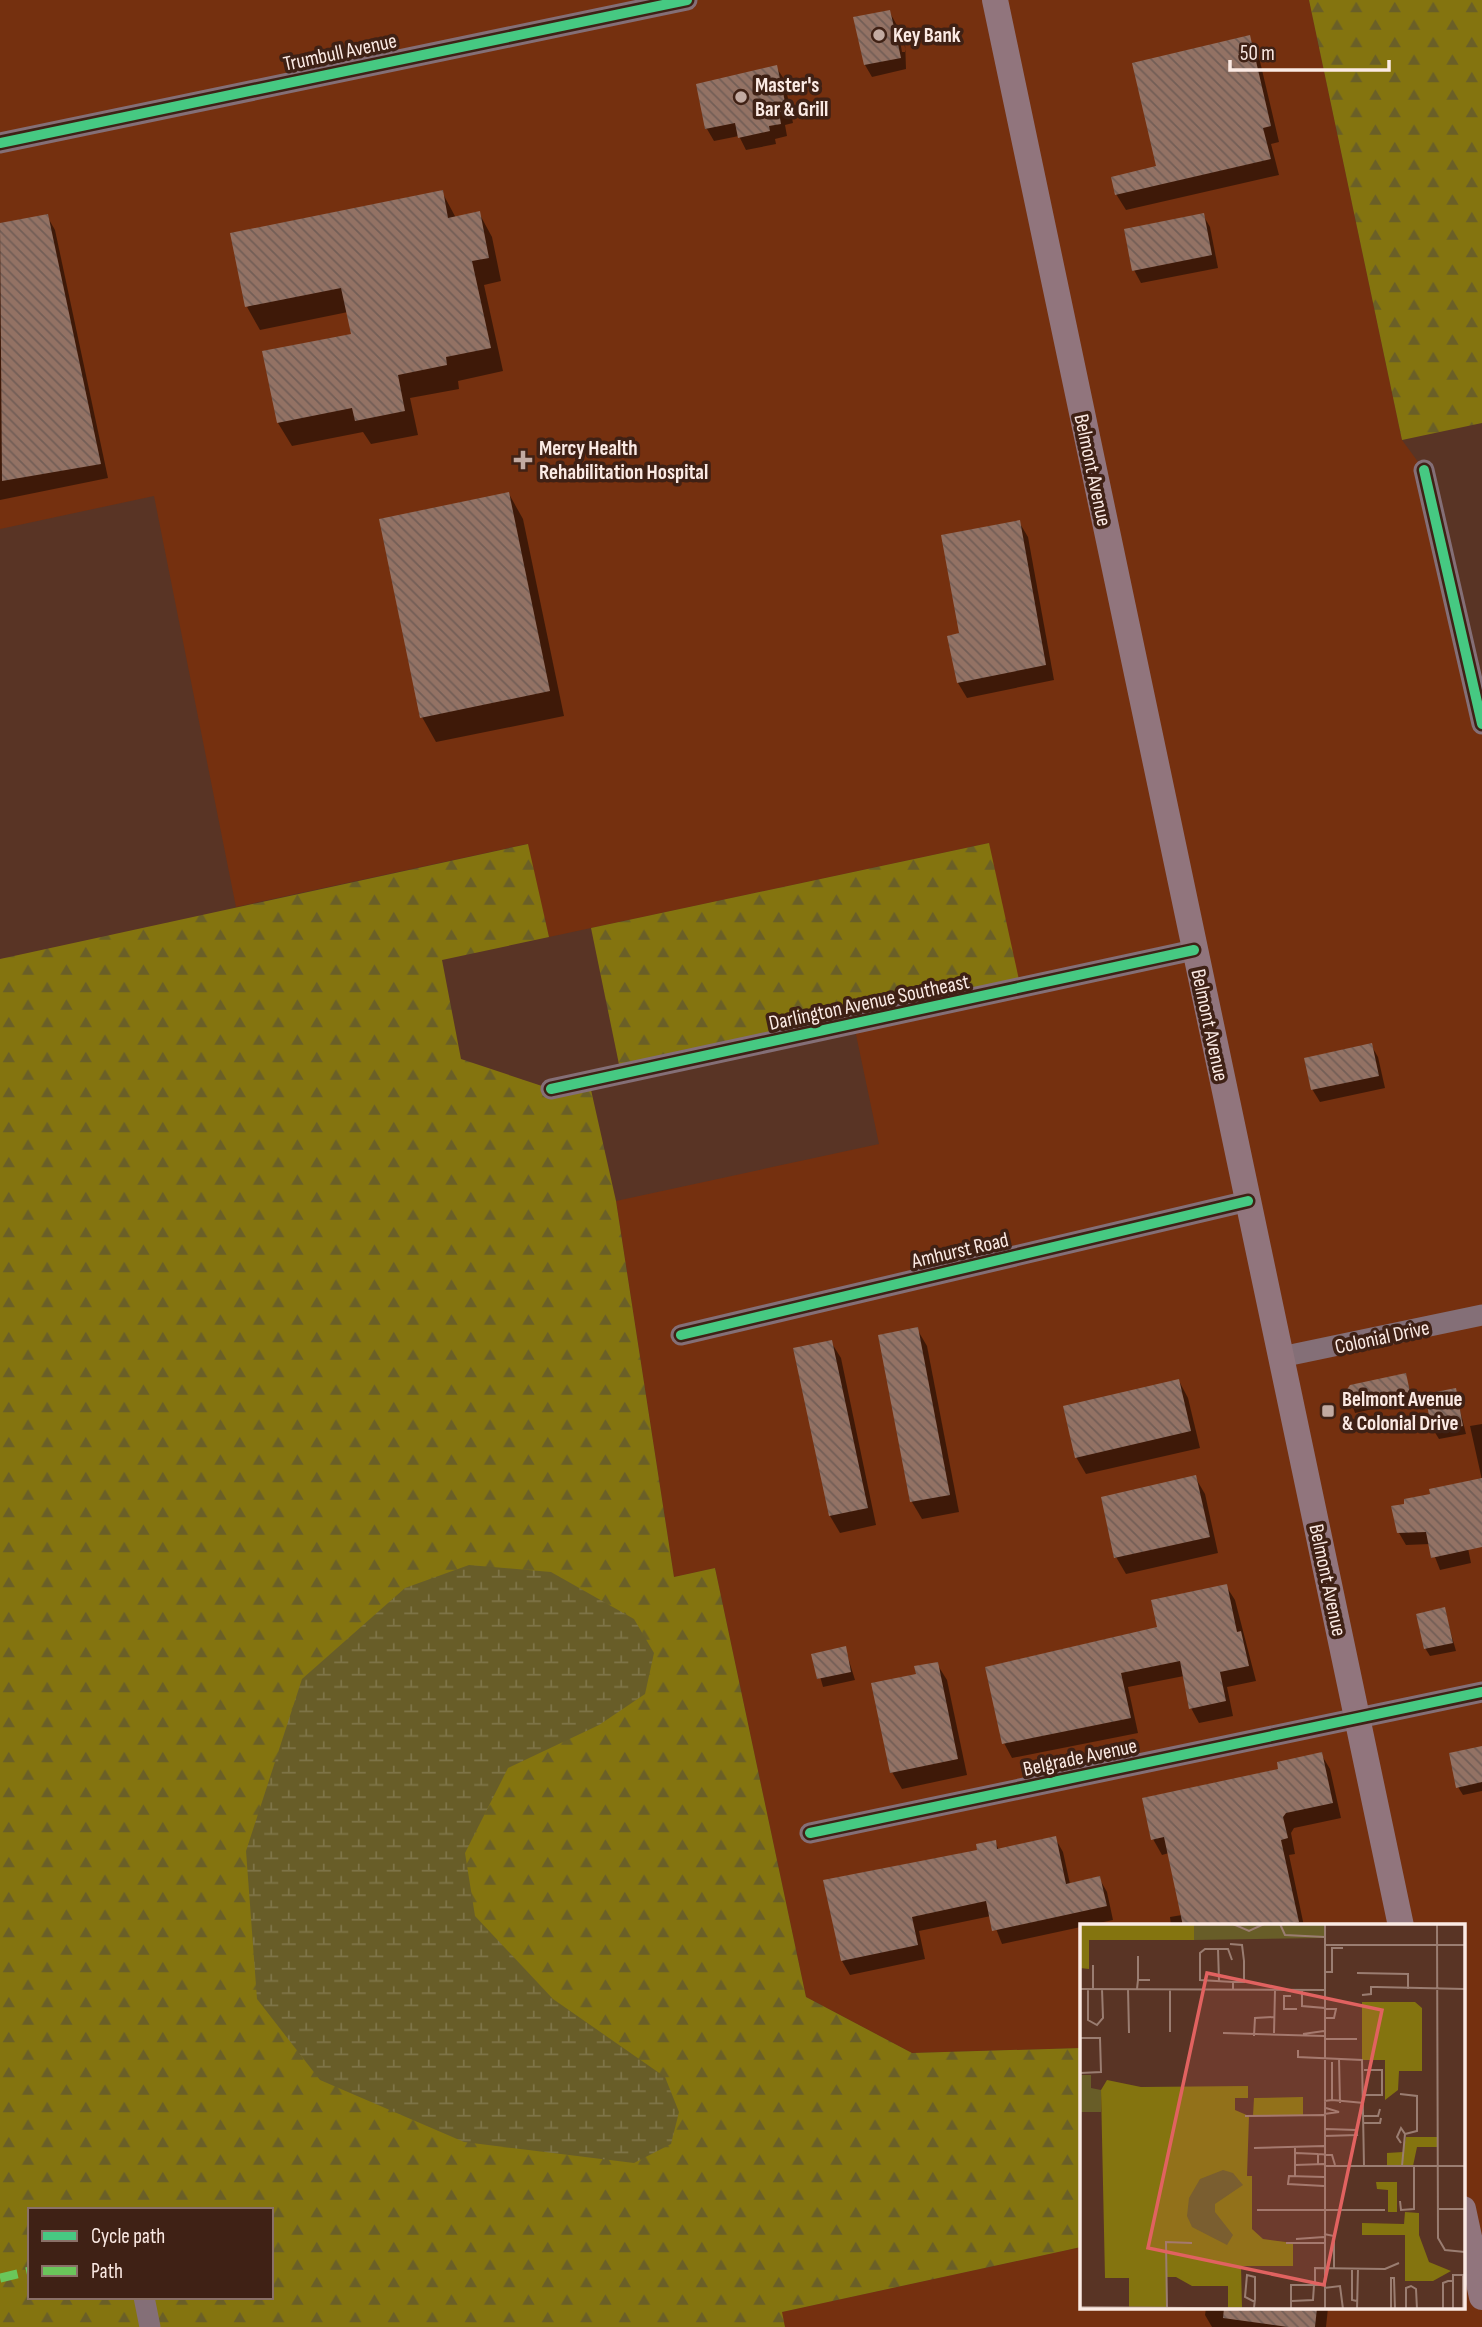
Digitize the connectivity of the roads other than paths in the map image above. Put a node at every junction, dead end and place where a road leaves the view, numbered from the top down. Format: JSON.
{"nodes":[{"id":1,"x":687,"y":0,"type":"edge"},
{"id":2,"x":995,"y":0,"type":"edge"},
{"id":3,"x":0,"y":143,"type":"edge"},
{"id":4,"x":1424,"y":470,"type":"dead end"},
{"id":5,"x":1482,"y":724,"type":"edge"},
{"id":6,"x":1194,"y":950,"type":"junction"},
{"id":7,"x":551,"y":1089,"type":"dead end"},
{"id":8,"x":1248,"y":1201,"type":"junction"},
{"id":9,"x":1482,"y":1315,"type":"edge"},
{"id":10,"x":681,"y":1335,"type":"dead end"},
{"id":11,"x":1281,"y":1357,"type":"junction"},
{"id":12,"x":1482,"y":1692,"type":"edge"},
{"id":13,"x":1357,"y":1718,"type":"junction"},
{"id":14,"x":810,"y":1833,"type":"dead end"},
{"id":15,"x":1401,"y":1924,"type":"edge"},
{"id":16,"x":1464,"y":2214,"type":"edge"},
{"id":17,"x":1482,"y":2297,"type":"edge"},
{"id":18,"x":144,"y":2299,"type":"edge"},
{"id":19,"x":150,"y":2327,"type":"edge"}],
"edges":[{"from":1,"to":3,"type":"street","name":"Trumbull Avenue"},
{"from":2,"to":6,"type":"main road","name":"Belmont Avenue"},
{"from":4,"to":5,"type":"street"},
{"from":6,"to":7,"type":"street","name":"Darlington Avenue Southeast"},
{"from":6,"to":8,"type":"main road","name":"Belmont Avenue"},
{"from":8,"to":10,"type":"street","name":"Amhurst Road"},
{"from":8,"to":11,"type":"main road","name":"Belmont Avenue"},
{"from":9,"to":11,"type":"street","name":"Colonial Drive"},
{"from":11,"to":13,"type":"main road","name":"Belmont Avenue"},
{"from":12,"to":13,"type":"street","name":"Belgrade Avenue"},
{"from":13,"to":14,"type":"street","name":"Belgrade Avenue"},
{"from":13,"to":15,"type":"main road","name":"Belmont Avenue"},
{"from":16,"to":17,"type":"main road"},
{"from":18,"to":19,"type":"street"}]}
